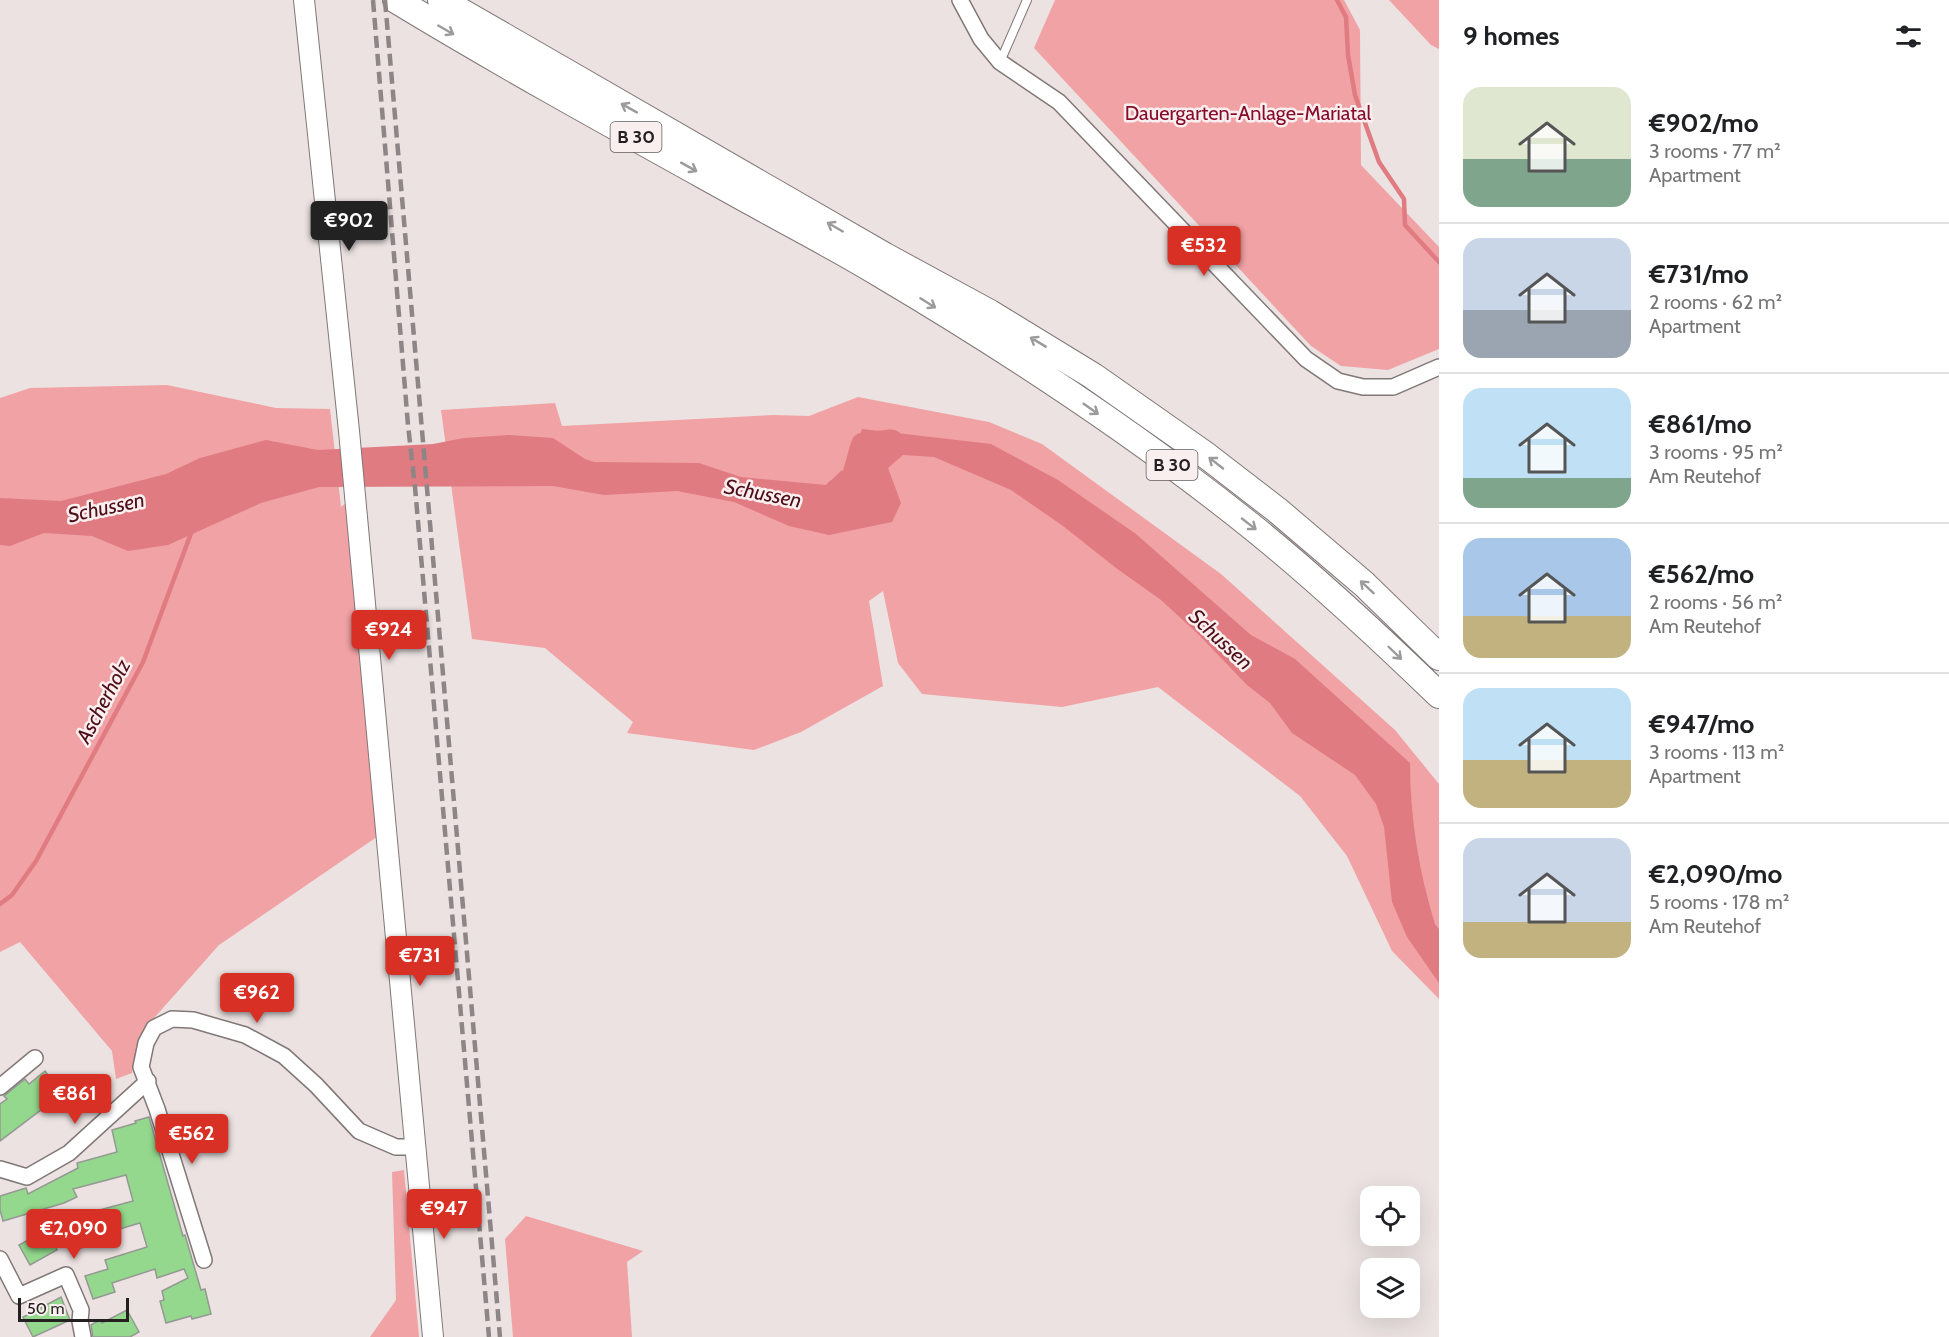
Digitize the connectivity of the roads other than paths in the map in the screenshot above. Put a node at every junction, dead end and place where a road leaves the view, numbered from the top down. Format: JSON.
{"nodes":[{"id":1,"x":304,"y":0,"type":"edge"},
{"id":2,"x":396,"y":0,"type":"edge"},
{"id":3,"x":441,"y":0,"type":"edge"},
{"id":4,"x":960,"y":0,"type":"edge"},
{"id":5,"x":1027,"y":0,"type":"edge"},
{"id":6,"x":1000,"y":62,"type":"junction"},
{"id":7,"x":1439,"y":367,"type":"edge"},
{"id":8,"x":1439,"y":657,"type":"edge"},
{"id":9,"x":1439,"y":695,"type":"edge"},
{"id":10,"x":35,"y":1058,"type":"dead end"},
{"id":11,"x":147,"y":1081,"type":"junction"},
{"id":12,"x":0,"y":1087,"type":"edge"},
{"id":13,"x":417,"y":1147,"type":"junction"},
{"id":14,"x":0,"y":1169,"type":"edge"},
{"id":15,"x":0,"y":1259,"type":"edge"},
{"id":16,"x":204,"y":1260,"type":"dead end"},
{"id":17,"x":83,"y":1337,"type":"edge"},
{"id":18,"x":434,"y":1337,"type":"edge"}],
"edges":[{"from":1,"to":13,"type":"street"},
{"from":2,"to":9,"type":"highway","number":"B 30","one_way":true},
{"from":8,"to":3,"type":"highway","number":"B 30","one_way":true},
{"from":4,"to":6,"type":"street"},
{"from":5,"to":6,"type":"lane"},
{"from":6,"to":7,"type":"street"},
{"from":10,"to":12,"type":"street"},
{"from":11,"to":13,"type":"street"},
{"from":11,"to":14,"type":"street"},
{"from":11,"to":16,"type":"street"},
{"from":13,"to":18,"type":"street"},
{"from":15,"to":17,"type":"street"}]}
